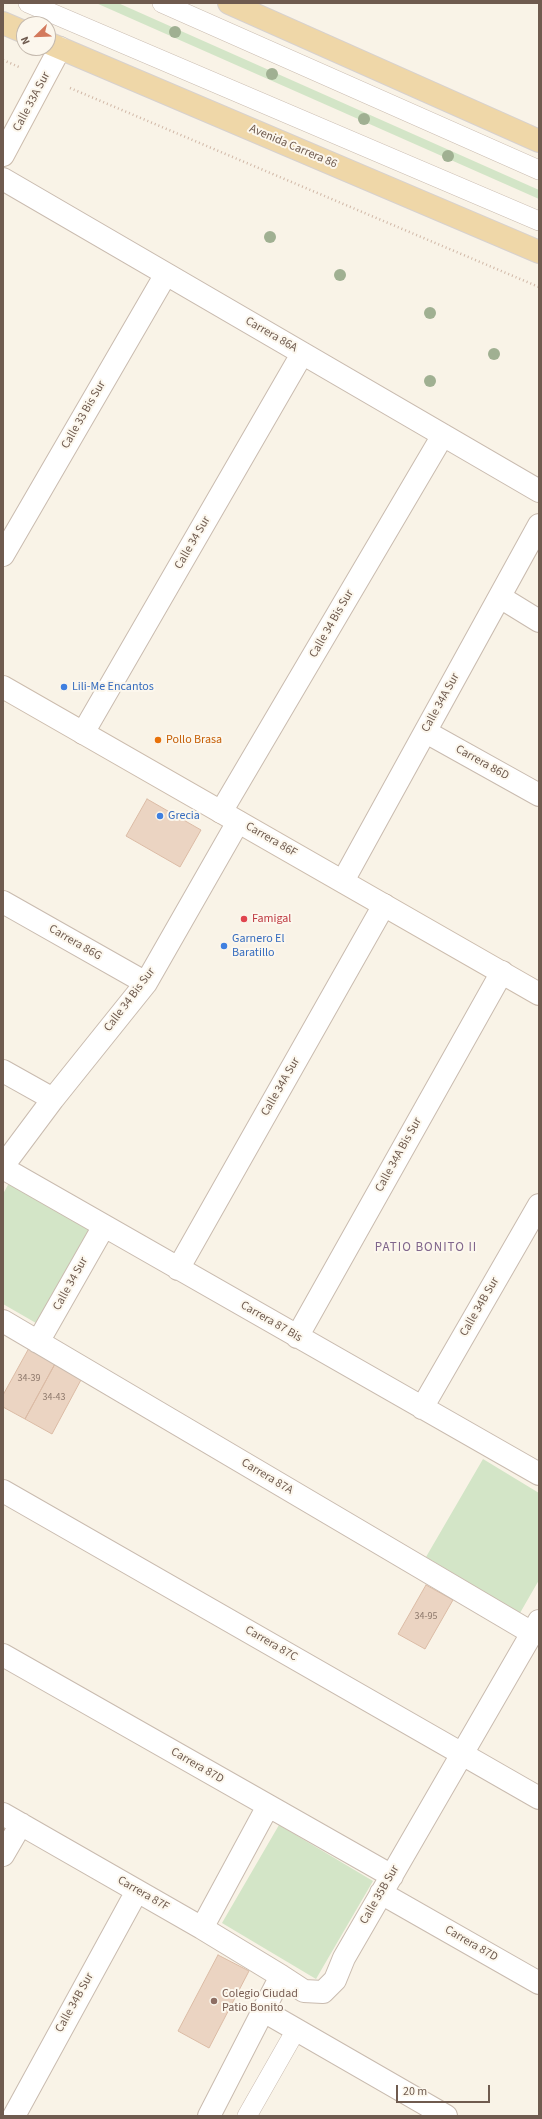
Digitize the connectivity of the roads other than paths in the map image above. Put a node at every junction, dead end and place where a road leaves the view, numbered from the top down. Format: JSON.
{"nodes":[{"id":1,"x":28,"y":3,"type":"edge"},
{"id":2,"x":162,"y":3,"type":"edge"},
{"id":3,"x":228,"y":3,"type":"edge"},
{"id":4,"x":3,"y":23,"type":"edge"},
{"id":5,"x":16,"y":29,"type":"edge"},
{"id":6,"x":56,"y":46,"type":"edge"},
{"id":7,"x":51,"y":56,"type":"edge"},
{"id":8,"x":539,"y":141,"type":"edge"},
{"id":9,"x":3,"y":156,"type":"edge"},
{"id":10,"x":539,"y":170,"type":"edge"},
{"id":11,"x":3,"y":179,"type":"edge"},
{"id":12,"x":539,"y":221,"type":"edge"},
{"id":13,"x":539,"y":252,"type":"edge"},
{"id":14,"x":166,"y":274,"type":"junction"},
{"id":15,"x":302,"y":354,"type":"junction"},
{"id":16,"x":443,"y":435,"type":"junction"},
{"id":17,"x":539,"y":491,"type":"edge"},
{"id":18,"x":539,"y":525,"type":"edge"},
{"id":19,"x":3,"y":556,"type":"edge"},
{"id":20,"x":500,"y":597,"type":"junction"},
{"id":21,"x":539,"y":621,"type":"edge"},
{"id":22,"x":3,"y":687,"type":"edge"},
{"id":23,"x":426,"y":732,"type":"junction"},
{"id":24,"x":83,"y":733,"type":"junction"},
{"id":25,"x":539,"y":795,"type":"edge"},
{"id":26,"x":230,"y":817,"type":"junction"},
{"id":27,"x":343,"y":881,"type":"junction"},
{"id":28,"x":3,"y":902,"type":"edge"},
{"id":29,"x":384,"y":905,"type":"junction"},
{"id":30,"x":502,"y":972,"type":"junction"},
{"id":31,"x":146,"y":983,"type":"junction"},
{"id":32,"x":539,"y":994,"type":"edge"},
{"id":33,"x":3,"y":1071,"type":"edge"},
{"id":34,"x":53,"y":1099,"type":"junction"},
{"id":35,"x":3,"y":1167,"type":"edge"},
{"id":36,"x":539,"y":1205,"type":"edge"},
{"id":37,"x":104,"y":1226,"type":"junction"},
{"id":38,"x":178,"y":1269,"type":"junction"},
{"id":39,"x":3,"y":1321,"type":"edge"},
{"id":40,"x":297,"y":1337,"type":"junction"},
{"id":41,"x":38,"y":1342,"type":"junction"},
{"id":42,"x":422,"y":1408,"type":"junction"},
{"id":43,"x":539,"y":1474,"type":"edge"},
{"id":44,"x":3,"y":1491,"type":"edge"},
{"id":45,"x":536,"y":1627,"type":"edge"},
{"id":46,"x":3,"y":1655,"type":"edge"},
{"id":47,"x":462,"y":1754,"type":"junction"},
{"id":48,"x":539,"y":1798,"type":"edge"},
{"id":49,"x":268,"y":1806,"type":"junction"},
{"id":50,"x":12,"y":1819,"type":"edge"},
{"id":51,"x":3,"y":1855,"type":"edge"},
{"id":52,"x":386,"y":1884,"type":"junction"},
{"id":53,"x":137,"y":1891,"type":"junction"},
{"id":54,"x":202,"y":1928,"type":"junction"},
{"id":55,"x":281,"y":1976,"type":"junction"},
{"id":56,"x":539,"y":1983,"type":"edge"},
{"id":57,"x":262,"y":2010,"type":"junction"},
{"id":58,"x":296,"y":2030,"type":"junction"},
{"id":59,"x":14,"y":2116,"type":"edge"},
{"id":60,"x":209,"y":2116,"type":"edge"},
{"id":61,"x":247,"y":2116,"type":"edge"},
{"id":62,"x":446,"y":2116,"type":"edge"}],
"edges":[{"from":1,"to":12,"type":"lane"},
{"from":2,"to":10,"type":"lane"},
{"from":3,"to":8,"type":"main road"},
{"from":4,"to":5,"type":"main road"},
{"from":6,"to":13,"type":"main road","name":"Avenida Carrera 86"},
{"from":7,"to":9,"type":"street","name":"Calle 33A Sur"},
{"from":11,"to":14,"type":"street","name":"Carrera 86A"},
{"from":14,"to":15,"type":"street","name":"Carrera 86A"},
{"from":14,"to":19,"type":"street","name":"Calle 33 Bis Sur"},
{"from":15,"to":16,"type":"street","name":"Carrera 86A"},
{"from":15,"to":24,"type":"street","name":"Calle 34 Sur"},
{"from":16,"to":17,"type":"street","name":"Carrera 86A"},
{"from":16,"to":26,"type":"street","name":"Calle 34 Bis Sur"},
{"from":18,"to":20,"type":"street","name":"Calle 34A Sur"},
{"from":20,"to":21,"type":"street"},
{"from":20,"to":23,"type":"street","name":"Calle 34A Sur"},
{"from":22,"to":24,"type":"street","name":"Carrera 86F"},
{"from":23,"to":25,"type":"street","name":"Carrera 86D"},
{"from":23,"to":27,"type":"street","name":"Calle 34A Sur"},
{"from":24,"to":26,"type":"street","name":"Carrera 86F"},
{"from":26,"to":27,"type":"street","name":"Carrera 86F"},
{"from":26,"to":31,"type":"street","name":"Calle 34 Bis Sur"},
{"from":27,"to":29,"type":"street","name":"Carrera 86F"},
{"from":28,"to":31,"type":"street","name":"Carrera 86G"},
{"from":29,"to":30,"type":"street","name":"Carrera 86F"},
{"from":29,"to":38,"type":"street","name":"Calle 34A Sur"},
{"from":30,"to":32,"type":"street","name":"Carrera 86F"},
{"from":30,"to":40,"type":"street","name":"Calle 34A Bis Sur"},
{"from":31,"to":34,"type":"street","name":"Calle 34 Bis Sur"},
{"from":33,"to":34,"type":"street"},
{"from":34,"to":35,"type":"street","name":"Calle 34 Bis Sur"},
{"from":35,"to":37,"type":"street","name":"Carrera 87 Bis"},
{"from":36,"to":42,"type":"street","name":"Calle 34B Sur"},
{"from":37,"to":38,"type":"street","name":"Carrera 87 Bis"},
{"from":37,"to":41,"type":"street","name":"Calle 34 Sur"},
{"from":38,"to":40,"type":"street","name":"Carrera 87 Bis"},
{"from":39,"to":41,"type":"street","name":"Carrera 87A"},
{"from":40,"to":42,"type":"street","name":"Carrera 87 Bis"},
{"from":41,"to":45,"type":"street","name":"Carrera 87A"},
{"from":42,"to":43,"type":"street","name":"Carrera 87 Bis"},
{"from":44,"to":47,"type":"street","name":"Carrera 87C"},
{"from":45,"to":47,"type":"street","name":"Calle 35B Sur"},
{"from":46,"to":49,"type":"street","name":"Carrera 87D"},
{"from":47,"to":48,"type":"street","name":"Carrera 87C"},
{"from":47,"to":52,"type":"street","name":"Calle 35B Sur"},
{"from":49,"to":52,"type":"street","name":"Carrera 87D"},
{"from":49,"to":54,"type":"street"},
{"from":50,"to":51,"type":"street"},
{"from":50,"to":53,"type":"street","name":"Carrera 87F"},
{"from":52,"to":55,"type":"street","name":"Calle 35B Sur"},
{"from":52,"to":56,"type":"street","name":"Carrera 87D"},
{"from":53,"to":54,"type":"street","name":"Carrera 87F"},
{"from":53,"to":59,"type":"street","name":"Calle 34B Sur"},
{"from":54,"to":55,"type":"street","name":"Carrera 87F"},
{"from":55,"to":57,"type":"street"},
{"from":57,"to":58,"type":"street"},
{"from":57,"to":60,"type":"street"},
{"from":58,"to":61,"type":"lane"},
{"from":58,"to":62,"type":"street"}]}
